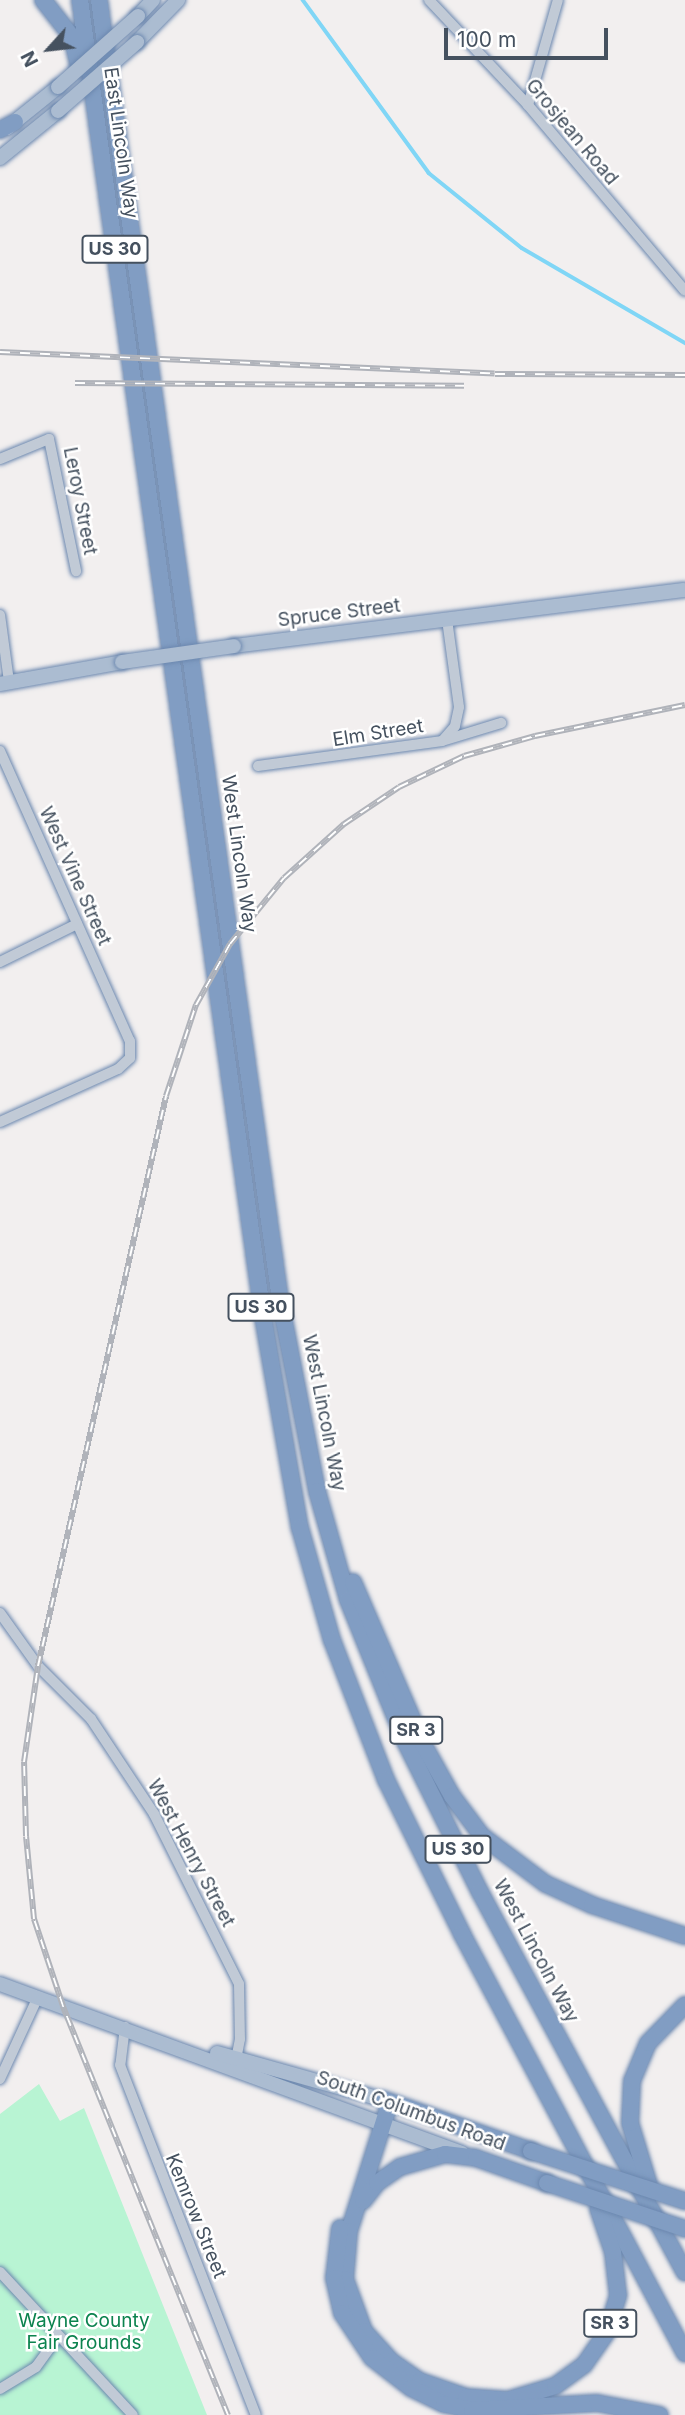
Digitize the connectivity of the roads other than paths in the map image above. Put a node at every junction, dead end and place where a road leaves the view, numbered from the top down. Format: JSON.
{"nodes":[{"id":1,"x":43,"y":0,"type":"edge"},
{"id":2,"x":80,"y":0,"type":"edge"},
{"id":3,"x":153,"y":0,"type":"edge"},
{"id":4,"x":178,"y":0,"type":"edge"},
{"id":5,"x":429,"y":0,"type":"edge"},
{"id":6,"x":558,"y":0,"type":"edge"},
{"id":7,"x":99,"y":1,"type":"edge"},
{"id":8,"x":528,"y":105,"type":"junction"},
{"id":9,"x":15,"y":122,"type":"joint"},
{"id":10,"x":0,"y":131,"type":"edge"},
{"id":11,"x":0,"y":158,"type":"edge"},
{"id":12,"x":138,"y":279,"type":"joint"},
{"id":13,"x":685,"y":291,"type":"edge"},
{"id":14,"x":0,"y":459,"type":"edge"},
{"id":15,"x":149,"y":499,"type":"junction"},
{"id":16,"x":76,"y":571,"type":"dead end"},
{"id":17,"x":685,"y":590,"type":"edge"},
{"id":18,"x":0,"y":615,"type":"edge"},
{"id":19,"x":447,"y":619,"type":"junction"},
{"id":20,"x":4,"y":683,"type":"edge"},
{"id":21,"x":501,"y":723,"type":"dead end"},
{"id":22,"x":442,"y":741,"type":"junction"},
{"id":23,"x":0,"y":751,"type":"edge"},
{"id":24,"x":258,"y":766,"type":"dead end"},
{"id":25,"x":77,"y":924,"type":"junction"},
{"id":26,"x":0,"y":962,"type":"edge"},
{"id":27,"x":0,"y":1122,"type":"edge"},
{"id":28,"x":297,"y":1398,"type":"junction"},
{"id":29,"x":0,"y":1613,"type":"edge"},
{"id":30,"x":462,"y":1934,"type":"junction"},
{"id":31,"x":685,"y":1936,"type":"edge"},
{"id":32,"x":0,"y":1984,"type":"edge"},
{"id":33,"x":37,"y":1999,"type":"junction"},
{"id":34,"x":685,"y":2004,"type":"edge"},
{"id":35,"x":125,"y":2027,"type":"junction"},
{"id":36,"x":235,"y":2063,"type":"junction"},
{"id":37,"x":0,"y":2079,"type":"edge"},
{"id":38,"x":385,"y":2100,"type":"junction"},
{"id":39,"x":379,"y":2122,"type":"junction"},
{"id":40,"x":476,"y":2158,"type":"junction"},
{"id":41,"x":685,"y":2201,"type":"edge"},
{"id":42,"x":356,"y":2212,"type":"junction"},
{"id":43,"x":685,"y":2229,"type":"edge"},
{"id":44,"x":685,"y":2256,"type":"edge"},
{"id":45,"x":685,"y":2272,"type":"edge"},
{"id":46,"x":1,"y":2275,"type":"edge"},
{"id":47,"x":58,"y":2337,"type":"junction"},
{"id":48,"x":685,"y":2353,"type":"edge"},
{"id":49,"x":0,"y":2389,"type":"edge"},
{"id":50,"x":133,"y":2415,"type":"edge"},
{"id":51,"x":256,"y":2415,"type":"edge"},
{"id":52,"x":660,"y":2415,"type":"edge"}],
"edges":[{"from":1,"to":15,"type":"highway"},
{"from":2,"to":15,"type":"highway","name":"East Lincoln Way","number":"US 30"},
{"from":3,"to":9,"type":"main road","bridge":true},
{"from":4,"to":11,"type":"main road","bridge":true},
{"from":5,"to":8,"type":"street","name":"Grosjean Road"},
{"from":6,"to":8,"type":"street"},
{"from":7,"to":12,"type":"highway","name":"East Lincoln Way","number":"US 30"},
{"from":8,"to":13,"type":"street","name":"Grosjean Road"},
{"from":9,"to":10,"type":"highway"},
{"from":12,"to":28,"type":"highway","name":"West Lincoln Way","number":"US 30"},
{"from":14,"to":16,"type":"street","name":"Leroy Street"},
{"from":15,"to":30,"type":"highway","name":"West Lincoln Way","number":"US 30"},
{"from":17,"to":19,"type":"main road","name":"Spruce Street"},
{"from":18,"to":20,"type":"street"},
{"from":19,"to":20,"type":"main road","name":"Spruce Street","bridge":true},
{"from":19,"to":22,"type":"street"},
{"from":21,"to":22,"type":"street","name":"Elm Street"},
{"from":22,"to":24,"type":"street","name":"Elm Street"},
{"from":23,"to":25,"type":"street","name":"West Vine Street"},
{"from":25,"to":26,"type":"street"},
{"from":25,"to":27,"type":"street","name":"West Vine Street"},
{"from":28,"to":31,"type":"highway","number":"SR 3"},
{"from":28,"to":45,"type":"highway","name":"West Lincoln Way","number":"US 30"},
{"from":29,"to":36,"type":"street","name":"West Henry Street"},
{"from":30,"to":42,"type":"highway","number":"SR 3"},
{"from":30,"to":48,"type":"highway","name":"West Lincoln Way","number":"US 30"},
{"from":32,"to":33,"type":"main road","name":"South Columbus Road"},
{"from":33,"to":35,"type":"main road","name":"South Columbus Road"},
{"from":33,"to":37,"type":"street"},
{"from":34,"to":44,"type":"highway"},
{"from":35,"to":36,"type":"main road","name":"South Columbus Road"},
{"from":35,"to":51,"type":"street","name":"Kemrow Street"},
{"from":36,"to":38,"type":"main road","name":"South Columbus Road"},
{"from":36,"to":39,"type":"main road","name":"South Columbus Road"},
{"from":38,"to":39,"type":"highway"},
{"from":38,"to":41,"type":"highway","name":"South Columbus Road","bridge":true},
{"from":39,"to":40,"type":"main road","name":"South Columbus Road"},
{"from":39,"to":42,"type":"highway"},
{"from":39,"to":52,"type":"highway"},
{"from":40,"to":42,"type":"highway","number":"SR 3"},
{"from":40,"to":43,"type":"highway","name":"South Columbus Road","number":"SR 3","bridge":true},
{"from":46,"to":47,"type":"street"},
{"from":47,"to":49,"type":"street"},
{"from":47,"to":50,"type":"street"}]}
